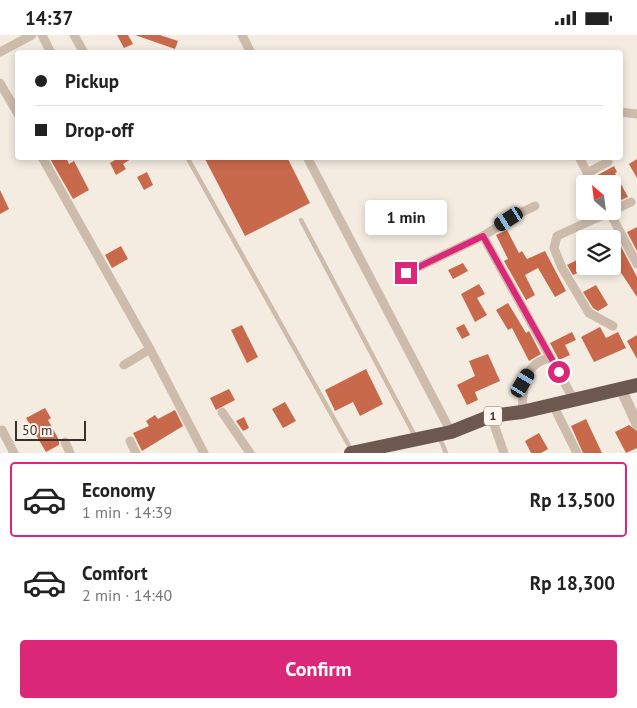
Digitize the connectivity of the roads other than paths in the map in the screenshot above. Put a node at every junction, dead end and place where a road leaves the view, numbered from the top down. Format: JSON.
{"nodes":[{"id":1,"x":32,"y":35,"type":"edge"},
{"id":2,"x":42,"y":35,"type":"edge"},
{"id":3,"x":74,"y":35,"type":"edge"},
{"id":4,"x":242,"y":35,"type":"edge"},
{"id":5,"x":50,"y":50,"type":"edge"},
{"id":6,"x":82,"y":50,"type":"edge"},
{"id":7,"x":250,"y":50,"type":"edge"},
{"id":8,"x":0,"y":52,"type":"edge"},
{"id":9,"x":0,"y":83,"type":"edge"},
{"id":10,"x":15,"y":109,"type":"edge"},
{"id":11,"x":623,"y":113,"type":"edge"},
{"id":12,"x":637,"y":113,"type":"edge"},
{"id":13,"x":44,"y":160,"type":"edge"},
{"id":14,"x":189,"y":160,"type":"edge"},
{"id":15,"x":308,"y":160,"type":"edge"},
{"id":16,"x":580,"y":160,"type":"edge"},
{"id":17,"x":608,"y":162,"type":"dead end"},
{"id":18,"x":587,"y":173,"type":"joint"},
{"id":19,"x":631,"y":202,"type":"dead end"},
{"id":20,"x":535,"y":206,"type":"dead end"},
{"id":21,"x":621,"y":207,"type":"edge"},
{"id":22,"x":301,"y":220,"type":"dead end"},
{"id":23,"x":593,"y":220,"type":"edge"},
{"id":24,"x":615,"y":220,"type":"edge"},
{"id":25,"x":483,"y":236,"type":"junction"},
{"id":26,"x":637,"y":262,"type":"edge"},
{"id":27,"x":406,"y":273,"type":"dead end"},
{"id":28,"x":613,"y":327,"type":"dead end"},
{"id":29,"x":150,"y":349,"type":"junction"},
{"id":30,"x":551,"y":358,"type":"junction"},
{"id":31,"x":124,"y":365,"type":"dead end"},
{"id":32,"x":637,"y":385,"type":"edge"},
{"id":33,"x":621,"y":389,"type":"junction"},
{"id":34,"x":574,"y":400,"type":"junction"},
{"id":35,"x":552,"y":405,"type":"junction"},
{"id":36,"x":222,"y":412,"type":"dead end"},
{"id":37,"x":522,"y":412,"type":"junction"},
{"id":38,"x":491,"y":416,"type":"junction"},
{"id":39,"x":637,"y":424,"type":"edge"},
{"id":40,"x":2,"y":429,"type":"dead end"},
{"id":41,"x":445,"y":433,"type":"junction"},
{"id":42,"x":417,"y":440,"type":"junction"},
{"id":43,"x":130,"y":441,"type":"dead end"},
{"id":44,"x":65,"y":442,"type":"dead end"},
{"id":45,"x":371,"y":451,"type":"edge"},
{"id":46,"x":14,"y":453,"type":"edge"},
{"id":47,"x":70,"y":453,"type":"edge"},
{"id":48,"x":136,"y":453,"type":"edge"},
{"id":49,"x":204,"y":453,"type":"edge"},
{"id":50,"x":250,"y":453,"type":"edge"},
{"id":51,"x":352,"y":453,"type":"edge"},
{"id":52,"x":446,"y":453,"type":"edge"},
{"id":53,"x":504,"y":453,"type":"edge"},
{"id":54,"x":577,"y":453,"type":"edge"}],
"edges":[{"from":1,"to":8,"type":"street"},
{"from":2,"to":5,"type":"street"},
{"from":3,"to":6,"type":"street"},
{"from":4,"to":7,"type":"street"},
{"from":9,"to":10,"type":"street"},
{"from":11,"to":12,"type":"street"},
{"from":13,"to":29,"type":"street"},
{"from":14,"to":51,"type":"lane"},
{"from":15,"to":41,"type":"street"},
{"from":16,"to":18,"type":"street"},
{"from":17,"to":18,"type":"street"},
{"from":19,"to":21,"type":"street"},
{"from":20,"to":25,"type":"street"},
{"from":22,"to":42,"type":"lane"},
{"from":23,"to":28,"type":"street"},
{"from":24,"to":26,"type":"street"},
{"from":25,"to":27,"type":"street"},
{"from":25,"to":30,"type":"street"},
{"from":29,"to":31,"type":"street"},
{"from":29,"to":49,"type":"street"},
{"from":30,"to":34,"type":"street"},
{"from":30,"to":37,"type":"street"},
{"from":32,"to":33,"type":"highway","number":"1"},
{"from":33,"to":34,"type":"highway","number":"1"},
{"from":33,"to":39,"type":"street"},
{"from":34,"to":35,"type":"highway","number":"1"},
{"from":35,"to":37,"type":"highway","number":"1"},
{"from":35,"to":54,"type":"street"},
{"from":36,"to":50,"type":"street"},
{"from":37,"to":38,"type":"highway","number":"1"},
{"from":38,"to":41,"type":"highway","number":"1"},
{"from":38,"to":53,"type":"street"},
{"from":40,"to":46,"type":"street"},
{"from":41,"to":42,"type":"highway","number":"1"},
{"from":41,"to":52,"type":"lane"},
{"from":42,"to":45,"type":"highway","number":"1"},
{"from":43,"to":48,"type":"street"},
{"from":44,"to":47,"type":"street"},
{"from":45,"to":51,"type":"highway","number":"1"}]}
